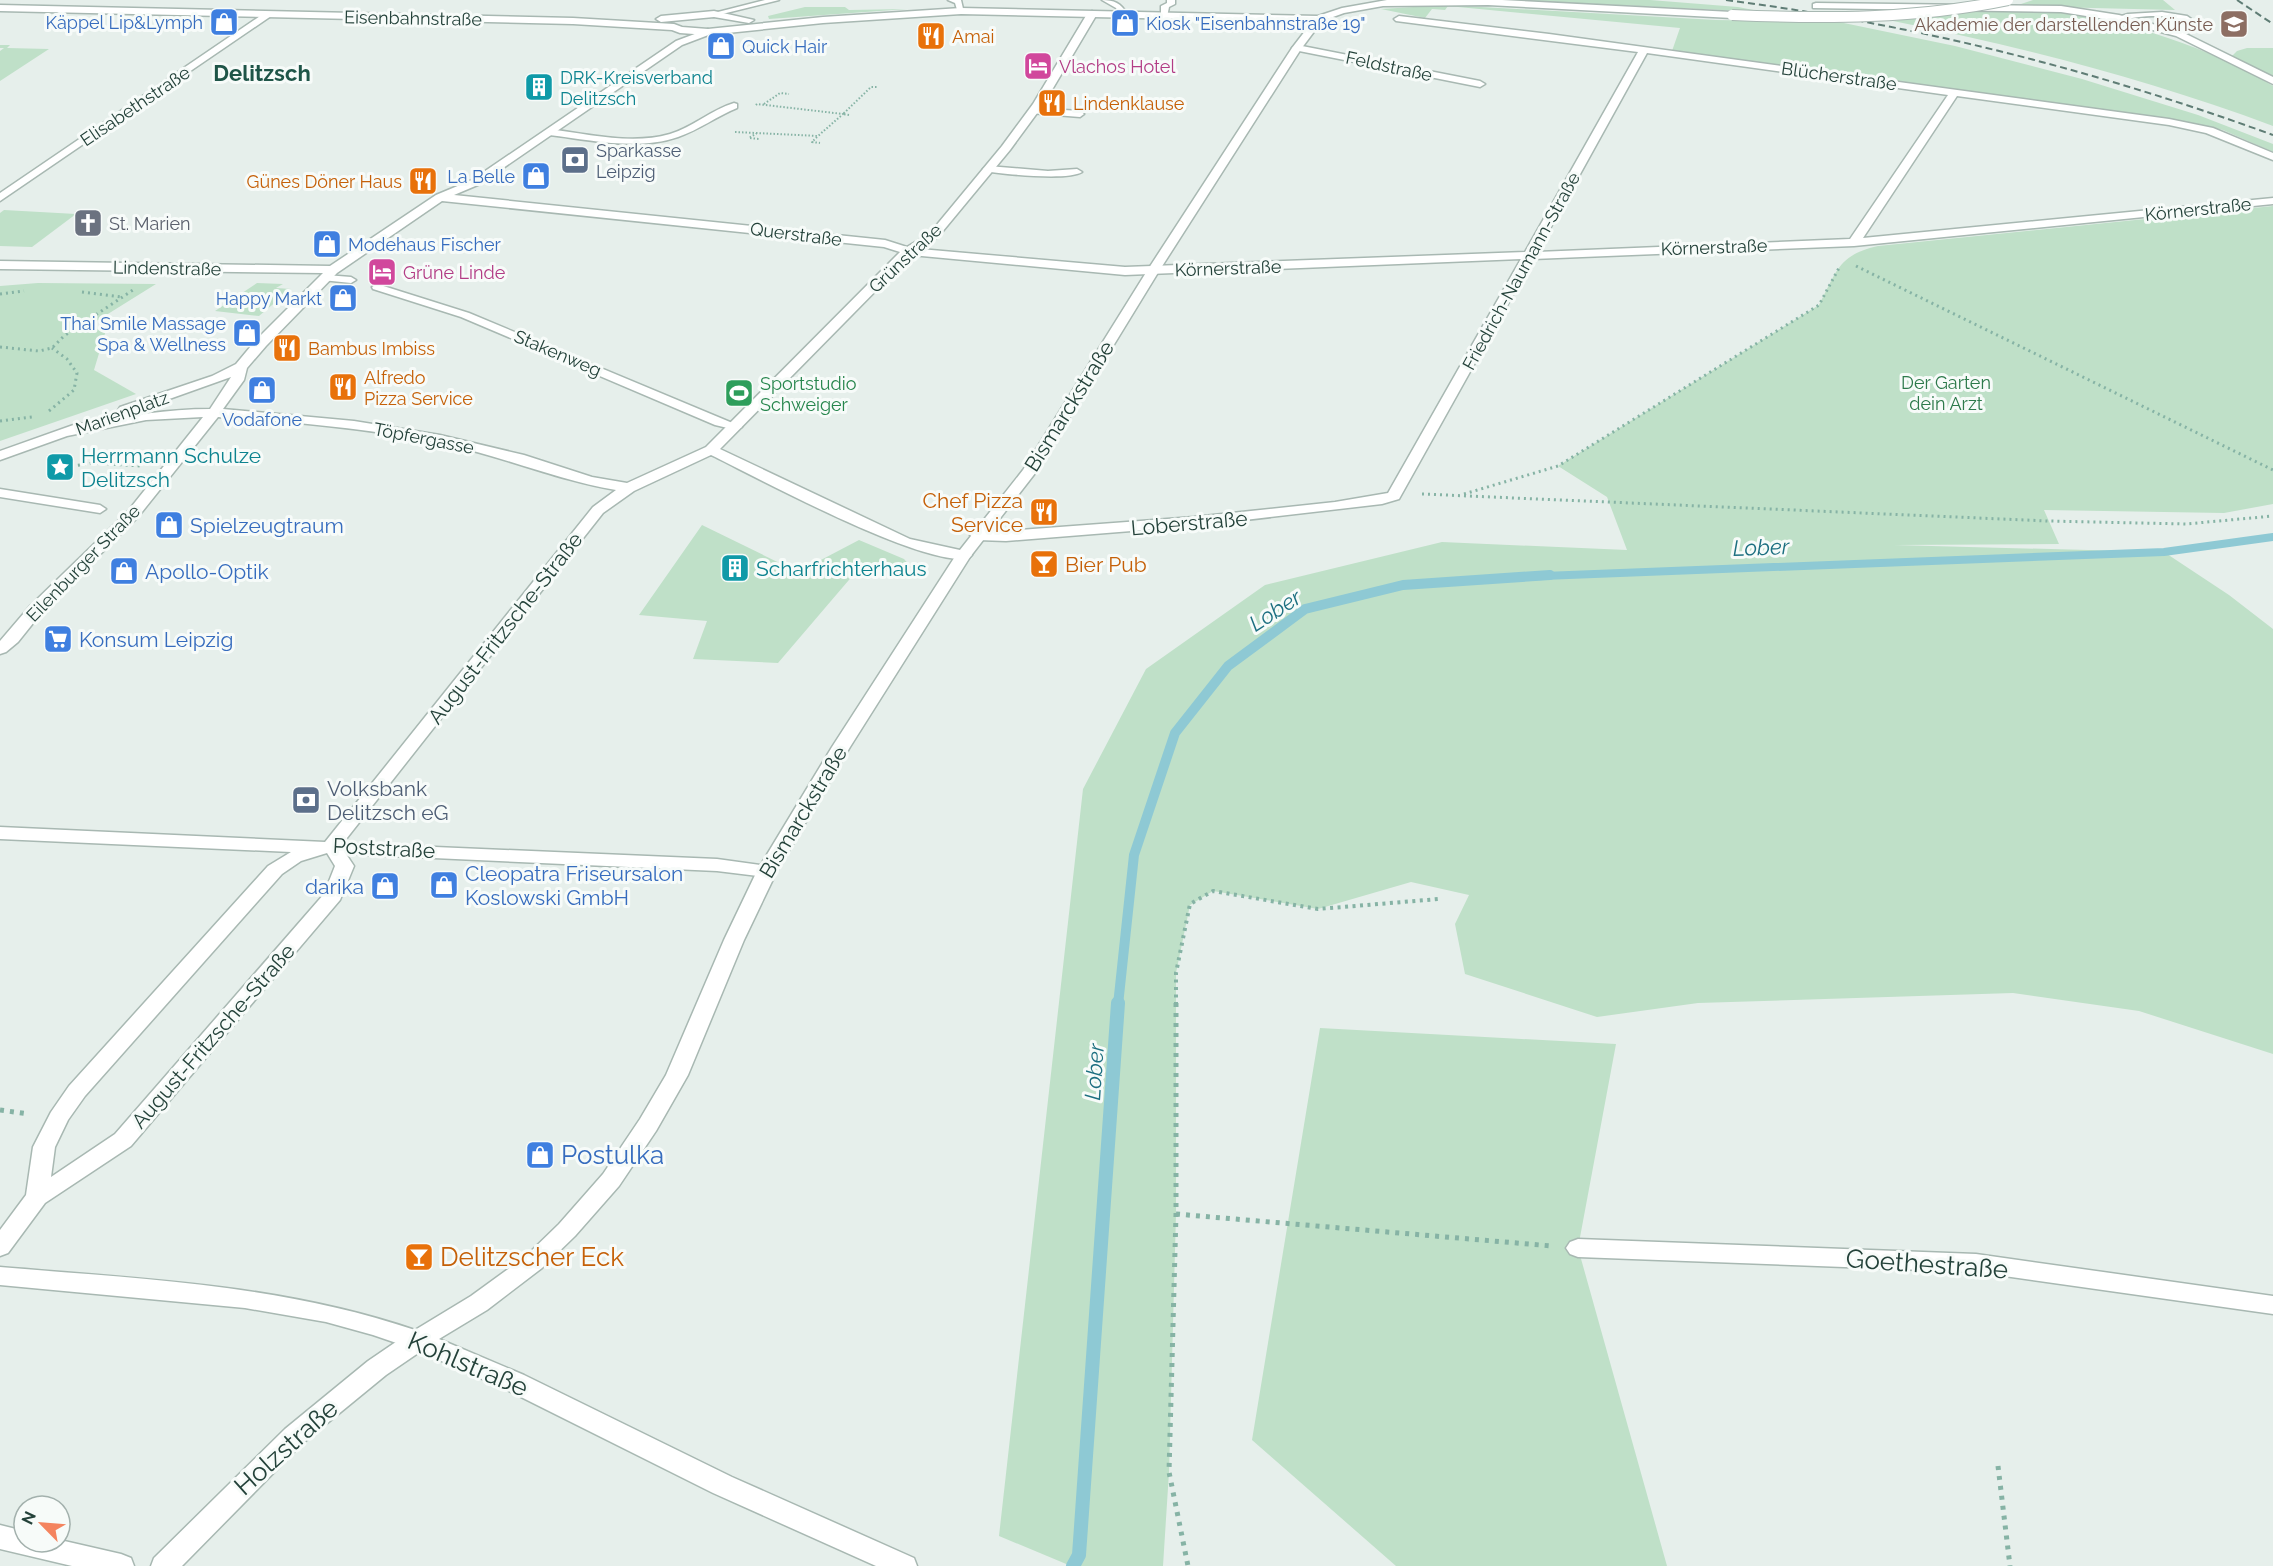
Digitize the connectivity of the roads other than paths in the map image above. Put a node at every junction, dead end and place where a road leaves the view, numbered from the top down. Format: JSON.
{"nodes":[{"id":1,"x":775,"y":0,"type":"edge"},
{"id":2,"x":952,"y":0,"type":"edge"},
{"id":3,"x":1106,"y":0,"type":"edge"},
{"id":4,"x":2008,"y":0,"type":"edge"},
{"id":5,"x":1165,"y":5,"type":"edge"},
{"id":6,"x":1816,"y":6,"type":"dead end"},
{"id":7,"x":0,"y":8,"type":"edge"},
{"id":8,"x":961,"y":11,"type":"junction"},
{"id":9,"x":269,"y":14,"type":"junction"},
{"id":10,"x":714,"y":14,"type":"junction"},
{"id":11,"x":1092,"y":14,"type":"junction"},
{"id":12,"x":1122,"y":14,"type":"junction"},
{"id":13,"x":686,"y":18,"type":"junction"},
{"id":14,"x":733,"y":18,"type":"junction"},
{"id":15,"x":2119,"y":18,"type":"junction"},
{"id":16,"x":1319,"y":19,"type":"junction"},
{"id":17,"x":1399,"y":19,"type":"dead end"},
{"id":18,"x":823,"y":20,"type":"junction"},
{"id":19,"x":573,"y":21,"type":"junction"},
{"id":20,"x":675,"y":27,"type":"junction"},
{"id":21,"x":725,"y":29,"type":"junction"},
{"id":22,"x":708,"y":32,"type":"junction"},
{"id":23,"x":2179,"y":34,"type":"junction"},
{"id":24,"x":1297,"y":48,"type":"junction"},
{"id":25,"x":1644,"y":50,"type":"junction"},
{"id":26,"x":2273,"y":81,"type":"edge"},
{"id":27,"x":1480,"y":84,"type":"dead end"},
{"id":28,"x":1955,"y":92,"type":"junction"},
{"id":29,"x":734,"y":106,"type":"dead end"},
{"id":30,"x":1033,"y":111,"type":"junction"},
{"id":31,"x":1080,"y":114,"type":"dead end"},
{"id":32,"x":533,"y":129,"type":"joint"},
{"id":33,"x":552,"y":130,"type":"junction"},
{"id":34,"x":2273,"y":157,"type":"edge"},
{"id":35,"x":988,"y":169,"type":"junction"},
{"id":36,"x":1077,"y":172,"type":"dead end"},
{"id":37,"x":467,"y":173,"type":"dead end"},
{"id":38,"x":440,"y":197,"type":"junction"},
{"id":39,"x":0,"y":198,"type":"edge"},
{"id":40,"x":2273,"y":201,"type":"edge"},
{"id":41,"x":1854,"y":242,"type":"junction"},
{"id":42,"x":908,"y":251,"type":"junction"},
{"id":43,"x":1530,"y":254,"type":"junction"},
{"id":44,"x":0,"y":265,"type":"edge"},
{"id":45,"x":1153,"y":271,"type":"junction"},
{"id":46,"x":330,"y":274,"type":"junction"},
{"id":47,"x":351,"y":280,"type":"dead end"},
{"id":48,"x":377,"y":287,"type":"dead end"},
{"id":49,"x":241,"y":367,"type":"junction"},
{"id":50,"x":214,"y":413,"type":"junction"},
{"id":51,"x":736,"y":427,"type":"junction"},
{"id":52,"x":68,"y":432,"type":"junction"},
{"id":53,"x":711,"y":450,"type":"junction"},
{"id":54,"x":0,"y":456,"type":"edge"},
{"id":55,"x":629,"y":488,"type":"junction"},
{"id":56,"x":0,"y":493,"type":"edge"},
{"id":57,"x":1398,"y":493,"type":"joint"},
{"id":58,"x":100,"y":509,"type":"dead end"},
{"id":59,"x":978,"y":535,"type":"junction"},
{"id":60,"x":964,"y":555,"type":"junction"},
{"id":61,"x":0,"y":649,"type":"edge"},
{"id":62,"x":0,"y":832,"type":"edge"},
{"id":63,"x":331,"y":846,"type":"junction"},
{"id":64,"x":767,"y":871,"type":"junction"},
{"id":65,"x":37,"y":1197,"type":"junction"},
{"id":66,"x":0,"y":1247,"type":"edge"},
{"id":67,"x":1578,"y":1248,"type":"road end"},
{"id":68,"x":0,"y":1276,"type":"edge"},
{"id":69,"x":2273,"y":1305,"type":"edge"},
{"id":70,"x":418,"y":1340,"type":"junction"},
{"id":71,"x":0,"y":1537,"type":"edge"},
{"id":72,"x":121,"y":1566,"type":"edge"},
{"id":73,"x":164,"y":1566,"type":"edge"},
{"id":74,"x":904,"y":1566,"type":"edge"}],
"edges":[{"from":1,"to":10,"type":"lane"},
{"from":2,"to":8,"type":"lane"},
{"from":3,"to":12,"type":"lane"},
{"from":4,"to":16,"type":"street","bridge":true},
{"from":5,"to":12,"type":"street","name":"Eisenbahnstraße"},
{"from":5,"to":16,"type":"street","name":"Eisenbahnstraße"},
{"from":6,"to":15,"type":"street"},
{"from":7,"to":9,"type":"street","name":"Eisenbahnstraße"},
{"from":8,"to":11,"type":"street","name":"Eisenbahnstraße"},
{"from":8,"to":18,"type":"street","name":"Eisenbahnstraße"},
{"from":9,"to":19,"type":"street","name":"Eisenbahnstraße"},
{"from":9,"to":39,"type":"street","name":"Elisabethstraße"},
{"from":10,"to":13,"type":"street","name":"Eisenbahnstraße"},
{"from":10,"to":14,"type":"street","name":"Eisenbahnstraße"},
{"from":11,"to":12,"type":"street","name":"Eisenbahnstraße"},
{"from":11,"to":30,"type":"street","name":"Grünstraße"},
{"from":13,"to":19,"type":"street","name":"Eisenbahnstraße"},
{"from":13,"to":20,"type":"street","name":"Eisenbahnstraße"},
{"from":14,"to":18,"type":"street","name":"Eisenbahnstraße"},
{"from":14,"to":21,"type":"street"},
{"from":15,"to":23,"type":"street"},
{"from":15,"to":23,"type":"lane"},
{"from":16,"to":24,"type":"street","name":"Bismarckstraße"},
{"from":17,"to":25,"type":"street","name":"Blücherstraße"},
{"from":18,"to":21,"type":"street","name":"Eisenbahnstraße"},
{"from":19,"to":20,"type":"street","name":"Eisenbahnstraße"},
{"from":20,"to":22,"type":"street","name":"Eisenbahnstraße"},
{"from":20,"to":32,"type":"street"},
{"from":21,"to":22,"type":"street","name":"Eisenbahnstraße"},
{"from":22,"to":33,"type":"street","name":"Eilenburger Straße"},
{"from":23,"to":26,"type":"street"},
{"from":24,"to":27,"type":"street","name":"Feldstraße"},
{"from":24,"to":45,"type":"street","name":"Bismarckstraße"},
{"from":25,"to":28,"type":"street","name":"Blücherstraße"},
{"from":25,"to":43,"type":"street","name":"Friedrich-Naumann-Straße"},
{"from":28,"to":34,"type":"street","name":"Blücherstraße"},
{"from":28,"to":41,"type":"street"},
{"from":29,"to":33,"type":"lane"},
{"from":30,"to":31,"type":"lane"},
{"from":30,"to":35,"type":"street","name":"Grünstraße"},
{"from":32,"to":33,"type":"lane"},
{"from":33,"to":38,"type":"street","name":"Eilenburger Straße"},
{"from":35,"to":36,"type":"lane"},
{"from":35,"to":42,"type":"street","name":"Grünstraße"},
{"from":37,"to":38,"type":"street","name":"Eilenburger Straße"},
{"from":38,"to":42,"type":"street","name":"Querstraße"},
{"from":38,"to":46,"type":"street","name":"Eilenburger Straße"},
{"from":40,"to":41,"type":"street","name":"Körnerstraße"},
{"from":41,"to":43,"type":"street","name":"Körnerstraße"},
{"from":42,"to":45,"type":"street","name":"Querstraße"},
{"from":42,"to":51,"type":"street","name":"Grünstraße"},
{"from":43,"to":45,"type":"street","name":"Körnerstraße"},
{"from":43,"to":57,"type":"street","name":"Friedrich-Naumann-Straße"},
{"from":44,"to":46,"type":"street","name":"Lindenstraße"},
{"from":45,"to":59,"type":"street","name":"Bismarckstraße"},
{"from":46,"to":47,"type":"lane"},
{"from":46,"to":49,"type":"street","name":"Eilenburger Straße"},
{"from":48,"to":51,"type":"lane","name":"Stakenweg"},
{"from":49,"to":50,"type":"street","name":"Eilenburger Straße"},
{"from":49,"to":52,"type":"street","name":"Marienplatz"},
{"from":50,"to":52,"type":"street","name":"Marienplatz"},
{"from":50,"to":55,"type":"street","name":"Töpfergasse"},
{"from":50,"to":61,"type":"street","name":"Eilenburger Straße"},
{"from":51,"to":53,"type":"street","name":"Grünstraße"},
{"from":52,"to":54,"type":"street"},
{"from":53,"to":55,"type":"street","name":"August-Fritzsche-Straße"},
{"from":53,"to":60,"type":"street"},
{"from":55,"to":63,"type":"street","name":"August-Fritzsche-Straße"},
{"from":56,"to":58,"type":"lane"},
{"from":57,"to":59,"type":"street","name":"Loberstraße"},
{"from":59,"to":60,"type":"street","name":"Bismarckstraße"},
{"from":60,"to":64,"type":"street","name":"Bismarckstraße"},
{"from":62,"to":63,"type":"street","name":"Poststraße"},
{"from":63,"to":64,"type":"street","name":"Poststraße"},
{"from":63,"to":65,"type":"street","name":"August-Fritzsche-Straße"},
{"from":63,"to":65,"type":"street","name":"August-Fritzsche-Straße"},
{"from":64,"to":70,"type":"street","name":"Bismarckstraße"},
{"from":65,"to":66,"type":"street","name":"August-Fritzsche-Straße"},
{"from":67,"to":69,"type":"street","name":"Goethestraße"},
{"from":68,"to":70,"type":"street","name":"Kohlstraße"},
{"from":70,"to":73,"type":"street","name":"Holzstraße"},
{"from":70,"to":74,"type":"street","name":"Kohlstraße"},
{"from":71,"to":72,"type":"street"}]}
